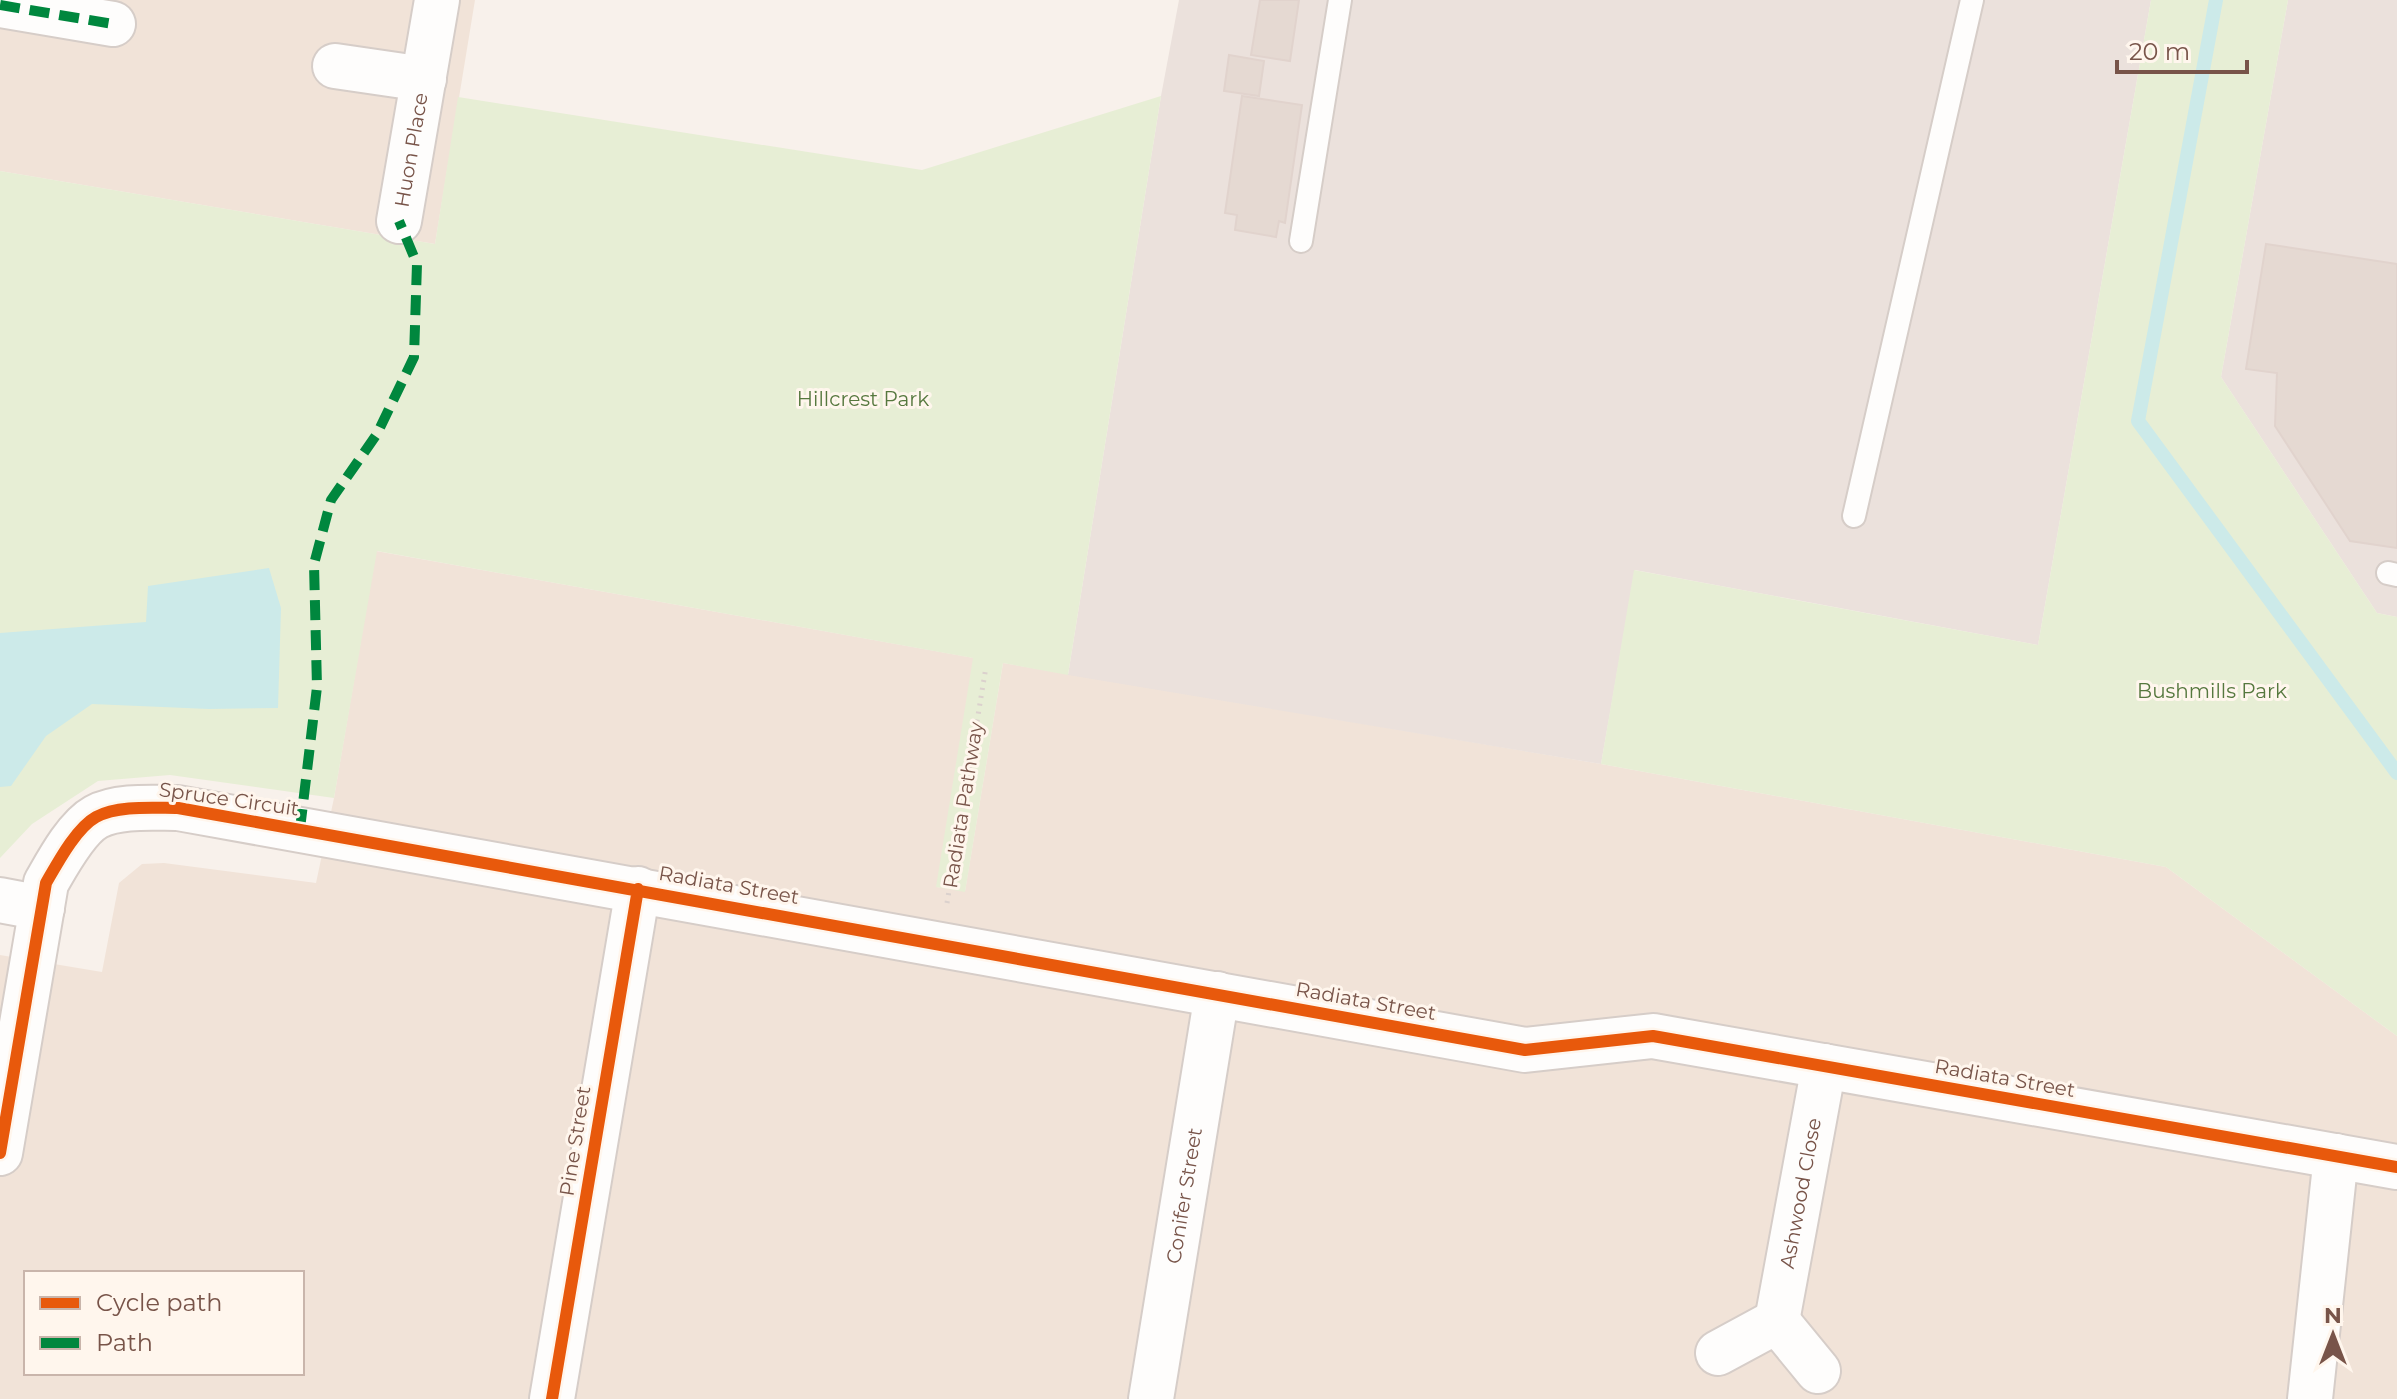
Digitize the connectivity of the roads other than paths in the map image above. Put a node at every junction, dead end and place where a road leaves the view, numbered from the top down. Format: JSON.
{"nodes":[{"id":1,"x":437,"y":0,"type":"edge"},
{"id":2,"x":1340,"y":0,"type":"edge"},
{"id":3,"x":1972,"y":0,"type":"edge"},
{"id":4,"x":0,"y":5,"type":"edge"},
{"id":5,"x":113,"y":24,"type":"dead end"},
{"id":6,"x":335,"y":66,"type":"dead end"},
{"id":7,"x":424,"y":79,"type":"junction"},
{"id":8,"x":399,"y":221,"type":"dead end"},
{"id":9,"x":1301,"y":241,"type":"dead end"},
{"id":10,"x":1854,"y":516,"type":"dead end"},
{"id":11,"x":330,"y":834,"type":"joint"},
{"id":12,"x":638,"y":889,"type":"junction"},
{"id":13,"x":0,"y":900,"type":"edge"},
{"id":14,"x":42,"y":908,"type":"junction"},
{"id":15,"x":1217,"y":994,"type":"junction"},
{"id":16,"x":1824,"y":1066,"type":"junction"},
{"id":17,"x":0,"y":1153,"type":"edge"},
{"id":18,"x":2336,"y":1156,"type":"junction"},
{"id":19,"x":2397,"y":1167,"type":"edge"},
{"id":20,"x":1777,"y":1321,"type":"junction"},
{"id":21,"x":1718,"y":1353,"type":"dead end"},
{"id":22,"x":1818,"y":1371,"type":"dead end"},
{"id":23,"x":552,"y":1399,"type":"edge"},
{"id":24,"x":1151,"y":1399,"type":"edge"},
{"id":25,"x":2310,"y":1399,"type":"edge"}],
"edges":[{"from":1,"to":7,"type":"street","name":"Huon Place"},
{"from":2,"to":9,"type":"lane"},
{"from":3,"to":10,"type":"lane"},
{"from":4,"to":5,"type":"street"},
{"from":6,"to":7,"type":"street","name":"Huon Place"},
{"from":7,"to":8,"type":"street","name":"Huon Place"},
{"from":11,"to":12,"type":"street","name":"Radiata Street"},
{"from":11,"to":14,"type":"street","name":"Spruce Circuit"},
{"from":12,"to":15,"type":"street","name":"Radiata Street"},
{"from":12,"to":23,"type":"street","name":"Pine Street"},
{"from":13,"to":14,"type":"street"},
{"from":14,"to":17,"type":"street","name":"Spruce Circuit"},
{"from":15,"to":16,"type":"street","name":"Radiata Street"},
{"from":15,"to":24,"type":"street","name":"Conifer Street"},
{"from":16,"to":18,"type":"street","name":"Radiata Street"},
{"from":16,"to":20,"type":"street","name":"Ashwood Close"},
{"from":18,"to":19,"type":"street","name":"Radiata Street"},
{"from":18,"to":25,"type":"street"},
{"from":20,"to":21,"type":"street"},
{"from":20,"to":22,"type":"street"}]}
